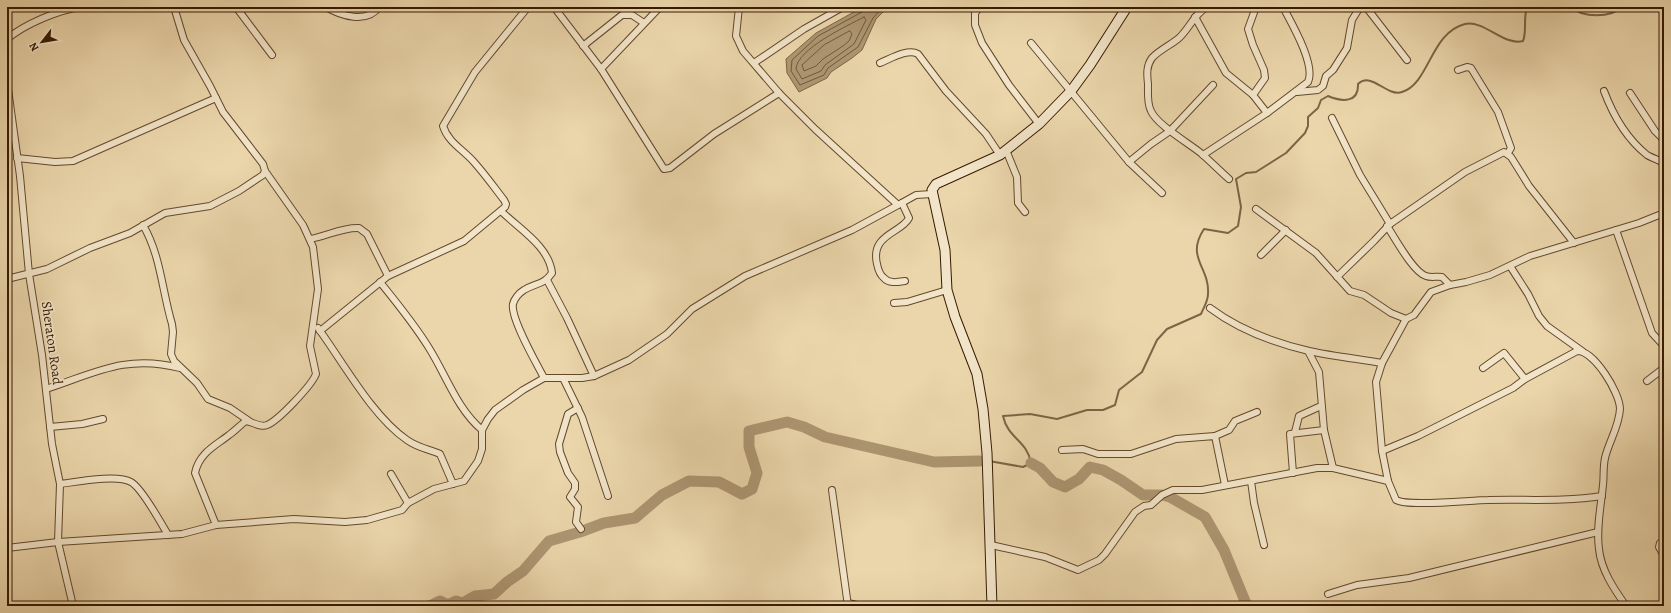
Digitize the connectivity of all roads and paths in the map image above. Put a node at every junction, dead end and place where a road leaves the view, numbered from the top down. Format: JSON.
{"nodes":[{"id":1,"x":81,"y":7,"type":"edge"},
{"id":2,"x":174,"y":7,"type":"edge"},
{"id":3,"x":236,"y":7,"type":"edge"},
{"id":4,"x":326,"y":7,"type":"edge"},
{"id":5,"x":379,"y":7,"type":"edge"},
{"id":6,"x":528,"y":7,"type":"edge"},
{"id":7,"x":554,"y":7,"type":"edge"},
{"id":8,"x":660,"y":7,"type":"edge"},
{"id":9,"x":739,"y":7,"type":"edge"},
{"id":10,"x":843,"y":7,"type":"edge"},
{"id":11,"x":980,"y":7,"type":"edge"},
{"id":12,"x":1127,"y":7,"type":"edge"},
{"id":13,"x":1207,"y":7,"type":"edge"},
{"id":14,"x":1256,"y":7,"type":"edge"},
{"id":15,"x":1283,"y":7,"type":"edge"},
{"id":16,"x":1360,"y":7,"type":"edge"},
{"id":17,"x":1366,"y":7,"type":"edge"},
{"id":18,"x":1195,"y":17,"type":"junction"},
{"id":19,"x":644,"y":23,"type":"junction"},
{"id":20,"x":7,"y":39,"type":"edge"},
{"id":21,"x":1031,"y":44,"type":"dead end"},
{"id":22,"x":584,"y":46,"type":"junction"},
{"id":23,"x":272,"y":55,"type":"dead end"},
{"id":24,"x":1407,"y":60,"type":"dead end"},
{"id":25,"x":754,"y":63,"type":"junction"},
{"id":26,"x":880,"y":63,"type":"dead end"},
{"id":27,"x":600,"y":69,"type":"junction"},
{"id":28,"x":1458,"y":70,"type":"dead end"},
{"id":29,"x":7,"y":82,"type":"edge"},
{"id":30,"x":1214,"y":85,"type":"dead end"},
{"id":31,"x":1071,"y":91,"type":"junction"},
{"id":32,"x":1604,"y":91,"type":"dead end"},
{"id":33,"x":1297,"y":92,"type":"junction"},
{"id":34,"x":1630,"y":93,"type":"dead end"},
{"id":35,"x":779,"y":94,"type":"junction"},
{"id":36,"x":1253,"y":95,"type":"junction"},
{"id":37,"x":216,"y":98,"type":"junction"},
{"id":38,"x":1267,"y":113,"type":"junction"},
{"id":39,"x":1332,"y":118,"type":"dead end"},
{"id":40,"x":1039,"y":124,"type":"junction"},
{"id":41,"x":1170,"y":131,"type":"junction"},
{"id":42,"x":1664,"y":140,"type":"edge"},
{"id":43,"x":1003,"y":153,"type":"junction"},
{"id":44,"x":1508,"y":153,"type":"junction"},
{"id":45,"x":1203,"y":155,"type":"junction"},
{"id":46,"x":18,"y":158,"type":"junction"},
{"id":47,"x":1129,"y":162,"type":"junction"},
{"id":48,"x":1664,"y":163,"type":"edge"},
{"id":49,"x":265,"y":171,"type":"junction"},
{"id":50,"x":1229,"y":179,"type":"dead end"},
{"id":51,"x":1162,"y":193,"type":"dead end"},
{"id":52,"x":932,"y":194,"type":"junction"},
{"id":53,"x":900,"y":204,"type":"junction"},
{"id":54,"x":1256,"y":209,"type":"dead end"},
{"id":55,"x":501,"y":211,"type":"junction"},
{"id":56,"x":1025,"y":212,"type":"dead end"},
{"id":57,"x":1664,"y":213,"type":"edge"},
{"id":58,"x":143,"y":225,"type":"junction"},
{"id":59,"x":1389,"y":225,"type":"junction"},
{"id":60,"x":1286,"y":230,"type":"junction"},
{"id":61,"x":1616,"y":230,"type":"junction"},
{"id":62,"x":310,"y":239,"type":"junction"},
{"id":63,"x":1574,"y":242,"type":"junction"},
{"id":64,"x":1261,"y":254,"type":"dead end"},
{"id":65,"x":1510,"y":266,"type":"junction"},
{"id":66,"x":29,"y":274,"type":"junction"},
{"id":67,"x":388,"y":276,"type":"junction"},
{"id":68,"x":1337,"y":277,"type":"junction"},
{"id":69,"x":7,"y":279,"type":"edge"},
{"id":70,"x":547,"y":280,"type":"junction"},
{"id":71,"x":905,"y":281,"type":"dead end"},
{"id":72,"x":380,"y":282,"type":"junction"},
{"id":73,"x":1450,"y":285,"type":"junction"},
{"id":74,"x":947,"y":290,"type":"junction"},
{"id":75,"x":894,"y":303,"type":"dead end"},
{"id":76,"x":1210,"y":308,"type":"dead end"},
{"id":77,"x":1406,"y":319,"type":"junction"},
{"id":78,"x":314,"y":323,"type":"junction"},
{"id":79,"x":320,"y":331,"type":"junction"},
{"id":80,"x":1664,"y":346,"type":"edge"},
{"id":81,"x":1308,"y":351,"type":"junction"},
{"id":82,"x":1582,"y":351,"type":"junction"},
{"id":83,"x":1382,"y":363,"type":"junction"},
{"id":84,"x":180,"y":368,"type":"junction"},
{"id":85,"x":1483,"y":368,"type":"dead end"},
{"id":86,"x":1664,"y":368,"type":"edge"},
{"id":87,"x":594,"y":376,"type":"junction"},
{"id":88,"x":544,"y":378,"type":"junction"},
{"id":89,"x":563,"y":378,"type":"junction"},
{"id":90,"x":1525,"y":379,"type":"junction"},
{"id":91,"x":1647,"y":381,"type":"dead end"},
{"id":92,"x":46,"y":389,"type":"junction"},
{"id":93,"x":1321,"y":406,"type":"junction"},
{"id":94,"x":578,"y":408,"type":"junction"},
{"id":95,"x":1256,"y":412,"type":"dead end"},
{"id":96,"x":103,"y":419,"type":"dead end"},
{"id":97,"x":249,"y":421,"type":"junction"},
{"id":98,"x":50,"y":428,"type":"junction"},
{"id":99,"x":482,"y":430,"type":"junction"},
{"id":100,"x":1324,"y":430,"type":"junction"},
{"id":101,"x":1295,"y":432,"type":"junction"},
{"id":102,"x":1215,"y":436,"type":"junction"},
{"id":103,"x":1062,"y":450,"type":"dead end"},
{"id":104,"x":1382,"y":451,"type":"junction"},
{"id":105,"x":1333,"y":468,"type":"junction"},
{"id":106,"x":1293,"y":473,"type":"junction"},
{"id":107,"x":391,"y":474,"type":"dead end"},
{"id":108,"x":1388,"y":480,"type":"junction"},
{"id":109,"x":1251,"y":481,"type":"junction"},
{"id":110,"x":60,"y":484,"type":"junction"},
{"id":111,"x":453,"y":484,"type":"junction"},
{"id":112,"x":1225,"y":485,"type":"junction"},
{"id":113,"x":832,"y":490,"type":"dead end"},
{"id":114,"x":608,"y":496,"type":"dead end"},
{"id":115,"x":1602,"y":496,"type":"junction"},
{"id":116,"x":408,"y":504,"type":"junction"},
{"id":117,"x":216,"y":525,"type":"junction"},
{"id":118,"x":581,"y":529,"type":"dead end"},
{"id":119,"x":1598,"y":532,"type":"junction"},
{"id":120,"x":168,"y":535,"type":"junction"},
{"id":121,"x":1664,"y":541,"type":"edge"},
{"id":122,"x":58,"y":542,"type":"junction"},
{"id":123,"x":991,"y":545,"type":"junction"},
{"id":124,"x":1264,"y":545,"type":"dead end"},
{"id":125,"x":7,"y":548,"type":"edge"},
{"id":126,"x":1664,"y":556,"type":"edge"},
{"id":127,"x":1328,"y":594,"type":"dead end"},
{"id":128,"x":848,"y":604,"type":"edge"},
{"id":129,"x":72,"y":606,"type":"edge"},
{"id":130,"x":861,"y":606,"type":"edge"},
{"id":131,"x":992,"y":606,"type":"edge"},
{"id":132,"x":1626,"y":606,"type":"edge"}],
"edges":[{"from":1,"to":20,"type":"street"},
{"from":2,"to":37,"type":"street"},
{"from":3,"to":23,"type":"street"},
{"from":4,"to":5,"type":"street"},
{"from":6,"to":55,"type":"street"},
{"from":7,"to":22,"type":"street"},
{"from":8,"to":19,"type":"street"},
{"from":9,"to":25,"type":"street"},
{"from":10,"to":25,"type":"street"},
{"from":11,"to":40,"type":"street"},
{"from":12,"to":31,"type":"street"},
{"from":13,"to":18,"type":"street"},
{"from":14,"to":36,"type":"street"},
{"from":15,"to":33,"type":"street"},
{"from":16,"to":33,"type":"street"},
{"from":17,"to":24,"type":"street"},
{"from":18,"to":36,"type":"street"},
{"from":18,"to":41,"type":"street"},
{"from":19,"to":22,"type":"street"},
{"from":19,"to":27,"type":"street"},
{"from":21,"to":31,"type":"street"},
{"from":22,"to":27,"type":"street"},
{"from":25,"to":35,"type":"street"},
{"from":26,"to":43,"type":"street"},
{"from":27,"to":35,"type":"street"},
{"from":28,"to":44,"type":"street"},
{"from":29,"to":46,"type":"street","name":"Sheraton Road"},
{"from":30,"to":41,"type":"street"},
{"from":31,"to":40,"type":"street"},
{"from":31,"to":47,"type":"street"},
{"from":32,"to":48,"type":"street"},
{"from":33,"to":38,"type":"street"},
{"from":34,"to":42,"type":"street"},
{"from":35,"to":53,"type":"street"},
{"from":36,"to":38,"type":"street"},
{"from":37,"to":46,"type":"street"},
{"from":37,"to":49,"type":"street"},
{"from":38,"to":45,"type":"street"},
{"from":39,"to":59,"type":"street"},
{"from":40,"to":43,"type":"street"},
{"from":41,"to":45,"type":"street"},
{"from":41,"to":47,"type":"street"},
{"from":43,"to":52,"type":"street"},
{"from":43,"to":56,"type":"street"},
{"from":44,"to":59,"type":"street"},
{"from":44,"to":63,"type":"street"},
{"from":45,"to":50,"type":"street"},
{"from":46,"to":66,"type":"street","name":"Sheraton Road"},
{"from":47,"to":51,"type":"street"},
{"from":49,"to":58,"type":"street"},
{"from":49,"to":62,"type":"street"},
{"from":52,"to":53,"type":"street"},
{"from":52,"to":74,"type":"street"},
{"from":53,"to":71,"type":"street"},
{"from":53,"to":87,"type":"street"},
{"from":54,"to":60,"type":"street"},
{"from":55,"to":67,"type":"street"},
{"from":55,"to":70,"type":"street"},
{"from":57,"to":61,"type":"street"},
{"from":58,"to":66,"type":"street"},
{"from":58,"to":84,"type":"street"},
{"from":59,"to":68,"type":"street"},
{"from":59,"to":73,"type":"street"},
{"from":60,"to":64,"type":"street"},
{"from":60,"to":68,"type":"street"},
{"from":61,"to":63,"type":"street"},
{"from":61,"to":80,"type":"street"},
{"from":62,"to":67,"type":"street"},
{"from":62,"to":78,"type":"street"},
{"from":63,"to":65,"type":"street"},
{"from":65,"to":73,"type":"street"},
{"from":65,"to":82,"type":"street"},
{"from":66,"to":69,"type":"street"},
{"from":66,"to":92,"type":"street","name":"Sheraton Road"},
{"from":67,"to":72,"type":"street"},
{"from":68,"to":77,"type":"street"},
{"from":70,"to":87,"type":"street"},
{"from":70,"to":88,"type":"street"},
{"from":72,"to":79,"type":"street"},
{"from":72,"to":99,"type":"street"},
{"from":73,"to":77,"type":"street"},
{"from":74,"to":75,"type":"street"},
{"from":74,"to":123,"type":"street"},
{"from":76,"to":81,"type":"street"},
{"from":77,"to":83,"type":"street"},
{"from":78,"to":79,"type":"street"},
{"from":78,"to":97,"type":"street"},
{"from":79,"to":111,"type":"street"},
{"from":81,"to":83,"type":"street"},
{"from":81,"to":93,"type":"street"},
{"from":82,"to":90,"type":"street"},
{"from":82,"to":115,"type":"street"},
{"from":83,"to":104,"type":"street"},
{"from":84,"to":92,"type":"street"},
{"from":84,"to":97,"type":"street"},
{"from":85,"to":90,"type":"street"},
{"from":86,"to":91,"type":"street"},
{"from":87,"to":89,"type":"street"},
{"from":88,"to":89,"type":"street"},
{"from":88,"to":99,"type":"street"},
{"from":89,"to":94,"type":"street"},
{"from":90,"to":104,"type":"street"},
{"from":92,"to":98,"type":"street","name":"Sheraton Road"},
{"from":93,"to":100,"type":"street"},
{"from":93,"to":101,"type":"street"},
{"from":94,"to":114,"type":"street"},
{"from":94,"to":118,"type":"street"},
{"from":95,"to":102,"type":"street"},
{"from":96,"to":98,"type":"street"},
{"from":97,"to":117,"type":"street"},
{"from":98,"to":110,"type":"street","name":"Sheraton Road"},
{"from":99,"to":111,"type":"street"},
{"from":100,"to":101,"type":"street"},
{"from":100,"to":105,"type":"street"},
{"from":101,"to":106,"type":"street"},
{"from":102,"to":103,"type":"street"},
{"from":102,"to":112,"type":"street"},
{"from":104,"to":108,"type":"street"},
{"from":105,"to":106,"type":"street"},
{"from":105,"to":108,"type":"street"},
{"from":106,"to":109,"type":"street"},
{"from":107,"to":116,"type":"street"},
{"from":108,"to":115,"type":"street"},
{"from":109,"to":112,"type":"street"},
{"from":109,"to":124,"type":"street"},
{"from":110,"to":120,"type":"street"},
{"from":110,"to":122,"type":"street","name":"Sheraton Road"},
{"from":111,"to":116,"type":"street"},
{"from":112,"to":123,"type":"street"},
{"from":113,"to":128,"type":"street"},
{"from":115,"to":119,"type":"street"},
{"from":116,"to":117,"type":"street"},
{"from":117,"to":120,"type":"street"},
{"from":119,"to":127,"type":"street"},
{"from":119,"to":132,"type":"street"},
{"from":120,"to":122,"type":"street"},
{"from":121,"to":126,"type":"street"},
{"from":122,"to":125,"type":"street"},
{"from":122,"to":129,"type":"street","name":"Sheraton Road"},
{"from":123,"to":131,"type":"street"},
{"from":128,"to":130,"type":"street"}]}
